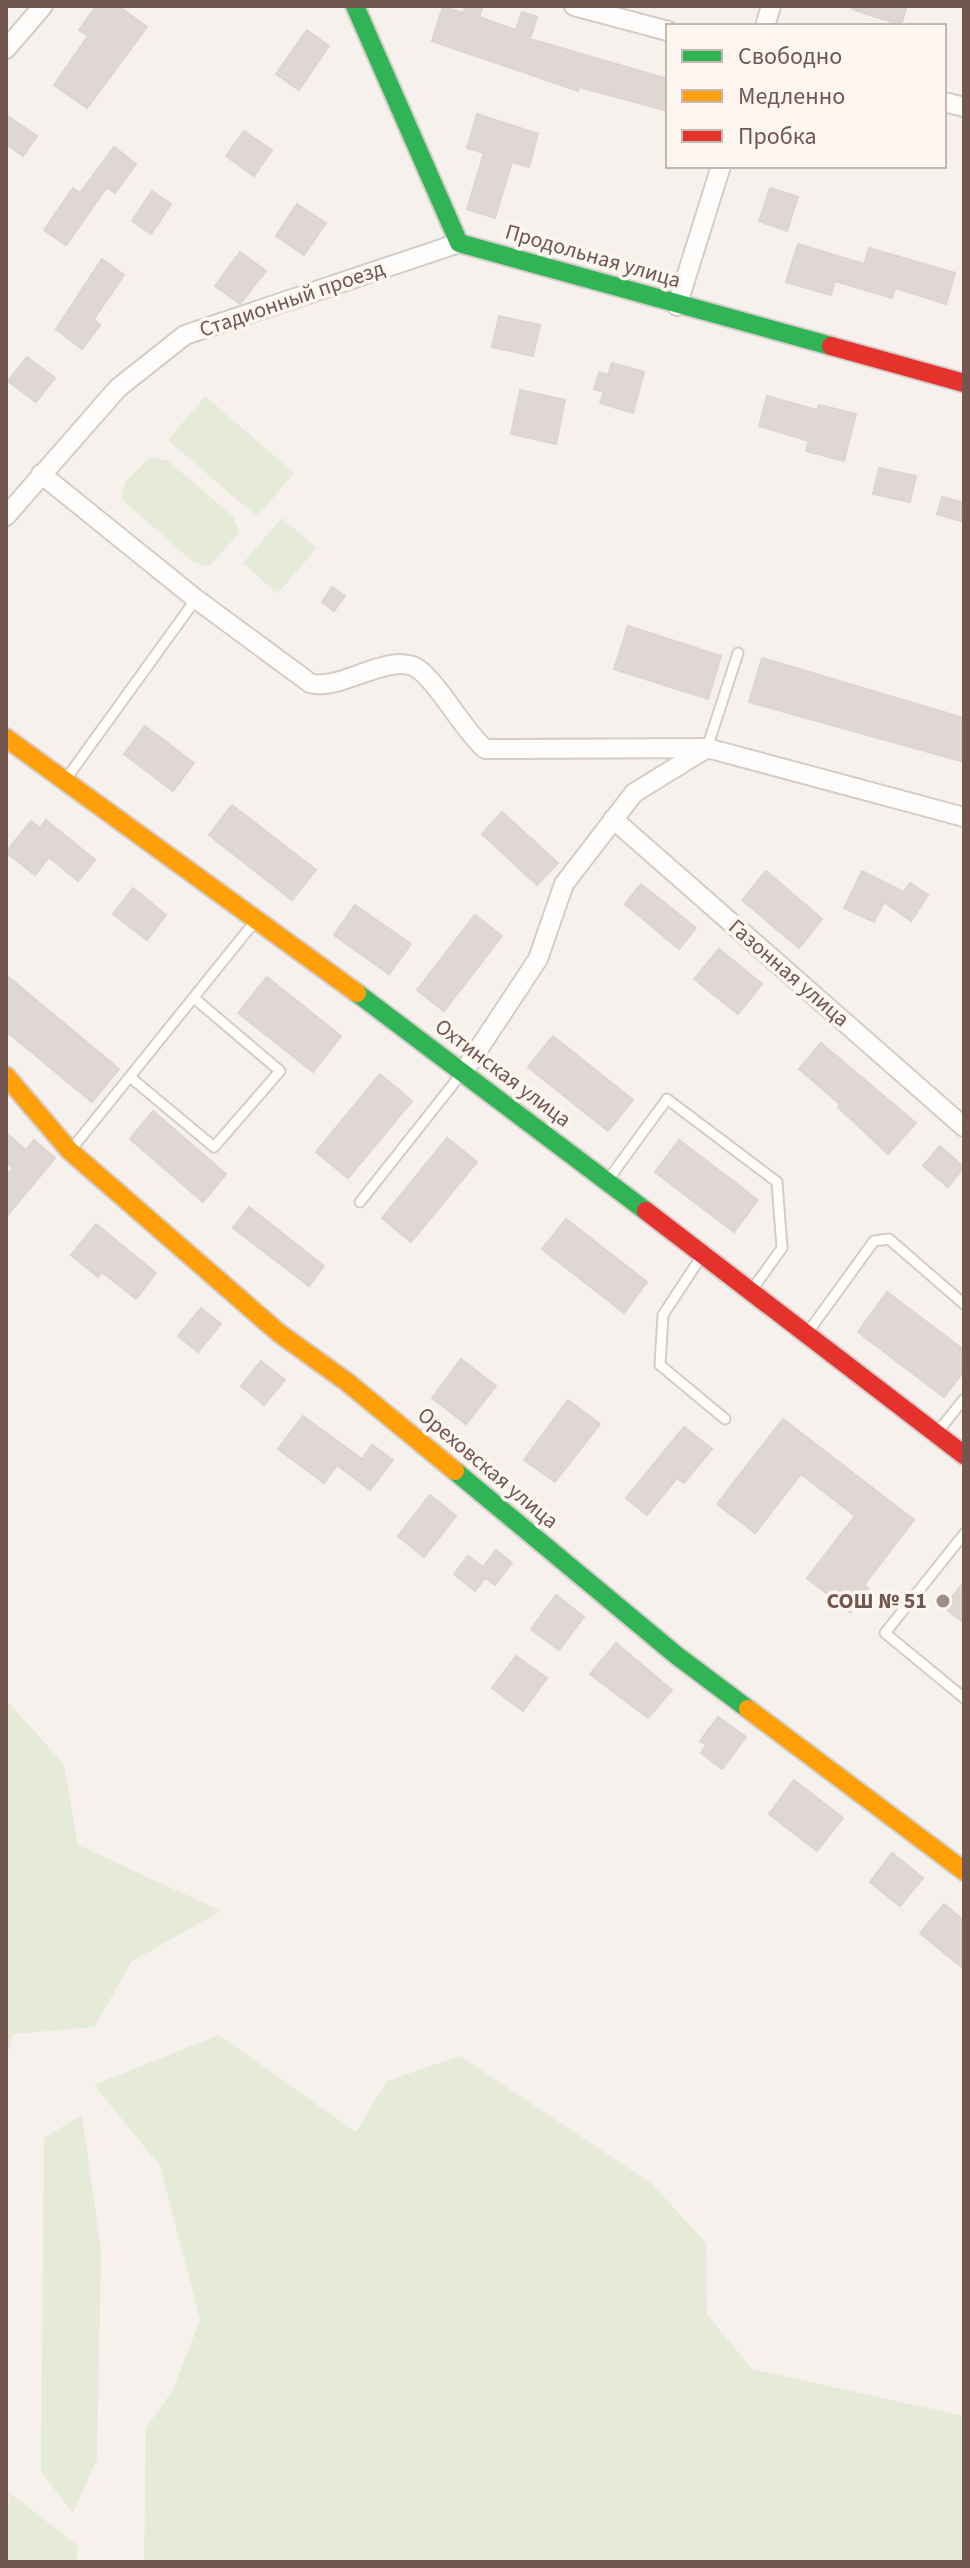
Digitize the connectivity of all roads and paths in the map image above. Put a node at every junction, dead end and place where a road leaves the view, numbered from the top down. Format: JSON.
{"nodes":[{"id":1,"x":43,"y":6,"type":"edge"},
{"id":2,"x":355,"y":6,"type":"edge"},
{"id":3,"x":574,"y":6,"type":"edge"},
{"id":4,"x":666,"y":30,"type":"edge"},
{"id":5,"x":6,"y":49,"type":"edge"},
{"id":6,"x":720,"y":168,"type":"edge"},
{"id":7,"x":459,"y":243,"type":"junction"},
{"id":8,"x":677,"y":306,"type":"junction"},
{"id":9,"x":964,"y":383,"type":"edge"},
{"id":10,"x":41,"y":474,"type":"junction"},
{"id":11,"x":6,"y":516,"type":"edge"},
{"id":12,"x":196,"y":599,"type":"junction"},
{"id":13,"x":738,"y":653,"type":"dead end"},
{"id":14,"x":7,"y":741,"type":"edge"},
{"id":15,"x":707,"y":748,"type":"junction"},
{"id":16,"x":66,"y":779,"type":"junction"},
{"id":17,"x":964,"y":817,"type":"edge"},
{"id":18,"x":613,"y":819,"type":"junction"},
{"id":19,"x":256,"y":920,"type":"junction"},
{"id":20,"x":194,"y":998,"type":"junction"},
{"id":21,"x":464,"y":1071,"type":"junction"},
{"id":22,"x":6,"y":1076,"type":"edge"},
{"id":23,"x":130,"y":1077,"type":"junction"},
{"id":24,"x":964,"y":1127,"type":"edge"},
{"id":25,"x":70,"y":1151,"type":"junction"},
{"id":26,"x":606,"y":1183,"type":"junction"},
{"id":27,"x":360,"y":1202,"type":"dead end"},
{"id":28,"x":701,"y":1257,"type":"junction"},
{"id":29,"x":749,"y":1293,"type":"junction"},
{"id":30,"x":964,"y":1304,"type":"edge"},
{"id":31,"x":806,"y":1336,"type":"junction"},
{"id":32,"x":964,"y":1399,"type":"edge"},
{"id":33,"x":725,"y":1419,"type":"dead end"},
{"id":34,"x":936,"y":1434,"type":"junction"},
{"id":35,"x":964,"y":1455,"type":"edge"},
{"id":36,"x":964,"y":1534,"type":"edge"},
{"id":37,"x":964,"y":1698,"type":"edge"},
{"id":38,"x":964,"y":1871,"type":"edge"}],
"edges":[{"from":1,"to":5,"type":"street"},
{"from":2,"to":7,"type":"street"},
{"from":3,"to":4,"type":"street"},
{"from":6,"to":8,"type":"street"},
{"from":7,"to":8,"type":"street","name":"Продольная улица"},
{"from":7,"to":10,"type":"street","name":"Стадионный проезд"},
{"from":8,"to":9,"type":"street","name":"Продольная улица"},
{"from":10,"to":11,"type":"street","name":"Стадионный проезд"},
{"from":10,"to":12,"type":"street"},
{"from":12,"to":15,"type":"street"},
{"from":12,"to":16,"type":"lane"},
{"from":13,"to":15,"type":"lane"},
{"from":14,"to":16,"type":"street","name":"Охтинская улица"},
{"from":15,"to":17,"type":"street"},
{"from":15,"to":18,"type":"street"},
{"from":16,"to":19,"type":"street","name":"Охтинская улица"},
{"from":18,"to":21,"type":"street"},
{"from":18,"to":24,"type":"street","name":"Газонная улица"},
{"from":19,"to":20,"type":"lane"},
{"from":19,"to":21,"type":"street","name":"Охтинская улица"},
{"from":20,"to":23,"type":"lane"},
{"from":20,"to":23,"type":"lane"},
{"from":21,"to":26,"type":"street","name":"Охтинская улица"},
{"from":21,"to":27,"type":"lane"},
{"from":22,"to":25,"type":"street","name":"Ореховская улица"},
{"from":23,"to":25,"type":"lane"},
{"from":25,"to":38,"type":"street","name":"Ореховская улица"},
{"from":26,"to":28,"type":"street","name":"Охтинская улица"},
{"from":26,"to":29,"type":"lane"},
{"from":28,"to":29,"type":"street","name":"Охтинская улица"},
{"from":28,"to":33,"type":"lane"},
{"from":29,"to":31,"type":"street","name":"Охтинская улица"},
{"from":30,"to":31,"type":"lane"},
{"from":31,"to":34,"type":"street","name":"Охтинская улица"},
{"from":32,"to":34,"type":"lane"},
{"from":34,"to":35,"type":"street","name":"Охтинская улица"},
{"from":36,"to":37,"type":"lane"}]}
